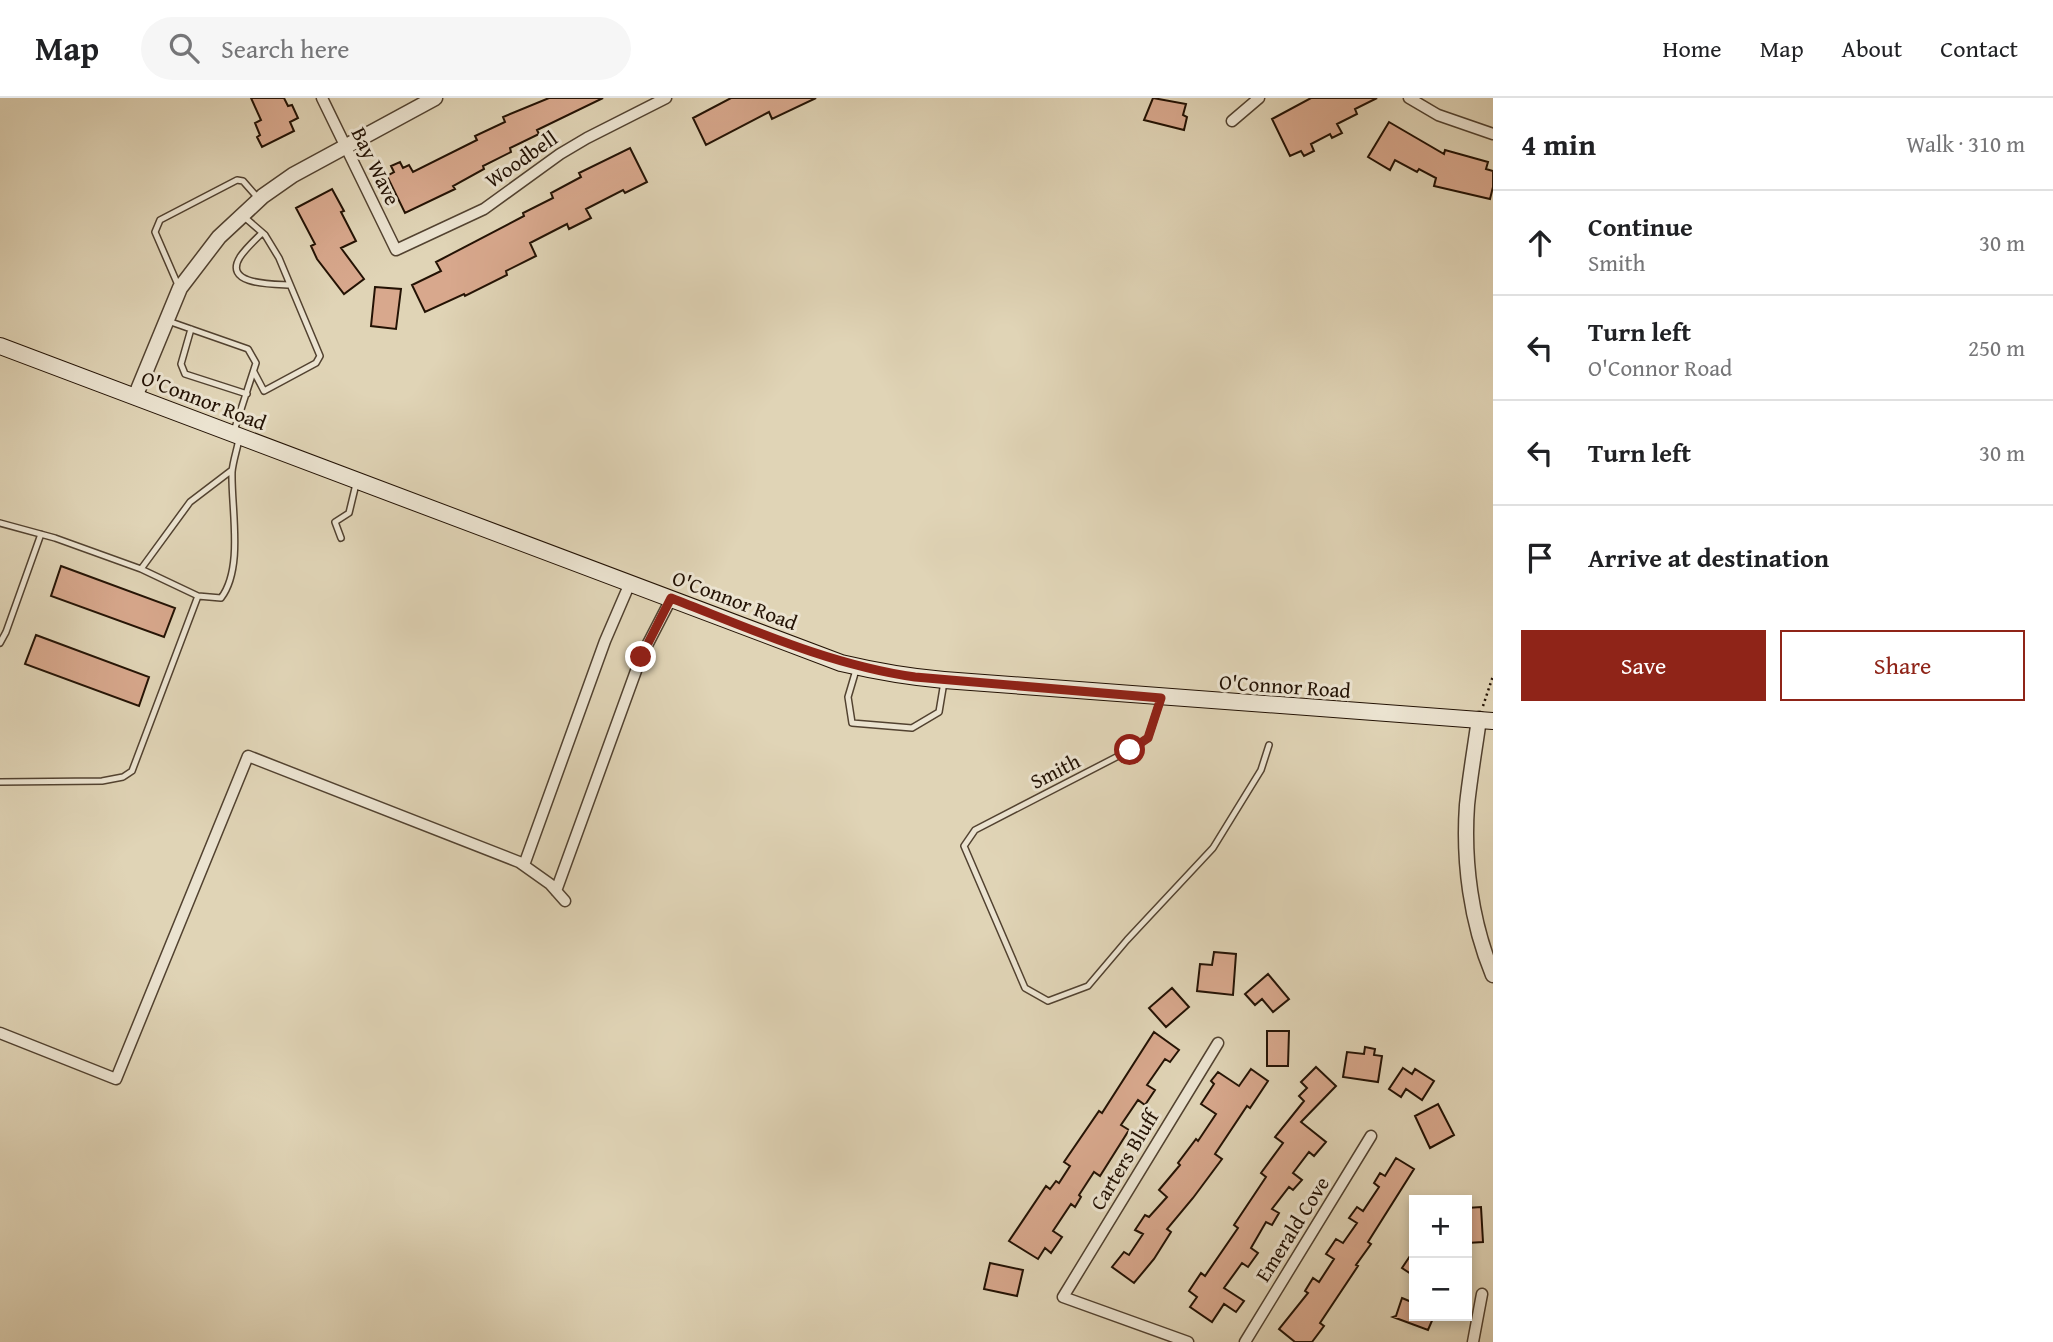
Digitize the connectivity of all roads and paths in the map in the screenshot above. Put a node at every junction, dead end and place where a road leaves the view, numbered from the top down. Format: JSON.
{"nodes":[{"id":1,"x":322,"y":98,"type":"edge"},
{"id":2,"x":435,"y":98,"type":"edge"},
{"id":3,"x":666,"y":98,"type":"edge"},
{"id":4,"x":1259,"y":98,"type":"edge"},
{"id":5,"x":1409,"y":98,"type":"edge"},
{"id":6,"x":1232,"y":121,"type":"dead end"},
{"id":7,"x":1493,"y":134,"type":"edge"},
{"id":8,"x":344,"y":146,"type":"junction"},
{"id":9,"x":259,"y":200,"type":"junction"},
{"id":10,"x":242,"y":215,"type":"junction"},
{"id":11,"x":262,"y":233,"type":"junction"},
{"id":12,"x":396,"y":250,"type":"joint"},
{"id":13,"x":290,"y":285,"type":"junction"},
{"id":14,"x":180,"y":288,"type":"junction"},
{"id":15,"x":165,"y":320,"type":"junction"},
{"id":16,"x":191,"y":329,"type":"junction"},
{"id":17,"x":211,"y":337,"type":"junction"},
{"id":18,"x":232,"y":343,"type":"junction"},
{"id":19,"x":0,"y":346,"type":"edge"},
{"id":20,"x":208,"y":346,"type":"dead end"},
{"id":21,"x":229,"y":353,"type":"dead end"},
{"id":22,"x":200,"y":370,"type":"dead end"},
{"id":23,"x":254,"y":372,"type":"junction"},
{"id":24,"x":220,"y":377,"type":"dead end"},
{"id":25,"x":197,"y":378,"type":"junction"},
{"id":26,"x":218,"y":385,"type":"junction"},
{"id":27,"x":247,"y":394,"type":"junction"},
{"id":28,"x":135,"y":397,"type":"junction"},
{"id":29,"x":237,"y":435,"type":"junction"},
{"id":30,"x":232,"y":470,"type":"junction"},
{"id":31,"x":357,"y":481,"type":"junction"},
{"id":32,"x":0,"y":523,"type":"edge"},
{"id":33,"x":41,"y":534,"type":"junction"},
{"id":34,"x":341,"y":538,"type":"dead end"},
{"id":35,"x":141,"y":569,"type":"junction"},
{"id":36,"x":630,"y":583,"type":"junction"},
{"id":37,"x":198,"y":596,"type":"junction"},
{"id":38,"x":671,"y":598,"type":"junction"},
{"id":39,"x":0,"y":643,"type":"edge"},
{"id":40,"x":857,"y":667,"type":"junction"},
{"id":41,"x":1493,"y":676,"type":"edge"},
{"id":42,"x":944,"y":680,"type":"junction"},
{"id":43,"x":1161,"y":698,"type":"junction"},
{"id":44,"x":1486,"y":720,"type":"edge"},
{"id":45,"x":1269,"y":745,"type":"dead end"},
{"id":46,"x":0,"y":782,"type":"edge"},
{"id":47,"x":524,"y":865,"type":"junction"},
{"id":48,"x":556,"y":891,"type":"junction"},
{"id":49,"x":565,"y":901,"type":"dead end"},
{"id":50,"x":1493,"y":975,"type":"edge"},
{"id":51,"x":0,"y":1033,"type":"edge"},
{"id":52,"x":1219,"y":1043,"type":"dead end"},
{"id":53,"x":1371,"y":1136,"type":"dead end"},
{"id":54,"x":1482,"y":1294,"type":"dead end"},
{"id":55,"x":1188,"y":1342,"type":"edge"},
{"id":56,"x":1245,"y":1342,"type":"edge"},
{"id":57,"x":1473,"y":1342,"type":"edge"}],
"edges":[{"from":1,"to":8,"type":"street","name":"Bay Wave"},
{"from":2,"to":8,"type":"street"},
{"from":3,"to":12,"type":"street","name":"Woodbell"},
{"from":4,"to":6,"type":"street"},
{"from":5,"to":7,"type":"street"},
{"from":8,"to":9,"type":"street"},
{"from":8,"to":12,"type":"street","name":"Bay Wave"},
{"from":9,"to":10,"type":"street"},
{"from":9,"to":14,"type":"lane"},
{"from":10,"to":11,"type":"lane"},
{"from":10,"to":14,"type":"street"},
{"from":11,"to":13,"type":"lane"},
{"from":11,"to":13,"type":"lane"},
{"from":13,"to":23,"type":"lane"},
{"from":14,"to":15,"type":"street"},
{"from":15,"to":16,"type":"lane"},
{"from":15,"to":28,"type":"street"},
{"from":16,"to":17,"type":"lane"},
{"from":16,"to":25,"type":"lane"},
{"from":17,"to":18,"type":"lane"},
{"from":17,"to":20,"type":"lane"},
{"from":18,"to":21,"type":"lane"},
{"from":18,"to":23,"type":"lane"},
{"from":19,"to":28,"type":"main road","name":"O'Connor Road"},
{"from":22,"to":25,"type":"lane"},
{"from":23,"to":27,"type":"lane"},
{"from":24,"to":26,"type":"lane"},
{"from":25,"to":26,"type":"lane"},
{"from":26,"to":27,"type":"lane"},
{"from":27,"to":29,"type":"lane"},
{"from":28,"to":29,"type":"main road","name":"O'Connor Road"},
{"from":29,"to":30,"type":"lane"},
{"from":29,"to":31,"type":"main road","name":"O'Connor Road"},
{"from":30,"to":35,"type":"lane"},
{"from":30,"to":37,"type":"lane"},
{"from":31,"to":34,"type":"lane"},
{"from":31,"to":36,"type":"main road","name":"O'Connor Road"},
{"from":32,"to":33,"type":"lane"},
{"from":33,"to":35,"type":"lane"},
{"from":33,"to":39,"type":"lane"},
{"from":35,"to":37,"type":"lane"},
{"from":36,"to":38,"type":"main road","name":"O'Connor Road"},
{"from":36,"to":47,"type":"street"},
{"from":37,"to":46,"type":"lane"},
{"from":38,"to":40,"type":"main road","name":"O'Connor Road"},
{"from":38,"to":48,"type":"street"},
{"from":40,"to":42,"type":"main road","name":"O'Connor Road"},
{"from":40,"to":42,"type":"lane"},
{"from":41,"to":44,"type":"path"},
{"from":42,"to":43,"type":"main road","name":"O'Connor Road"},
{"from":43,"to":44,"type":"main road","name":"O'Connor Road"},
{"from":43,"to":45,"type":"lane","name":"Smith"},
{"from":44,"to":50,"type":"street"},
{"from":47,"to":48,"type":"street"},
{"from":47,"to":51,"type":"street"},
{"from":48,"to":49,"type":"street"},
{"from":52,"to":55,"type":"street","name":"Carters Bluff"},
{"from":53,"to":56,"type":"street","name":"Emerald Cove"},
{"from":54,"to":57,"type":"street"}]}
